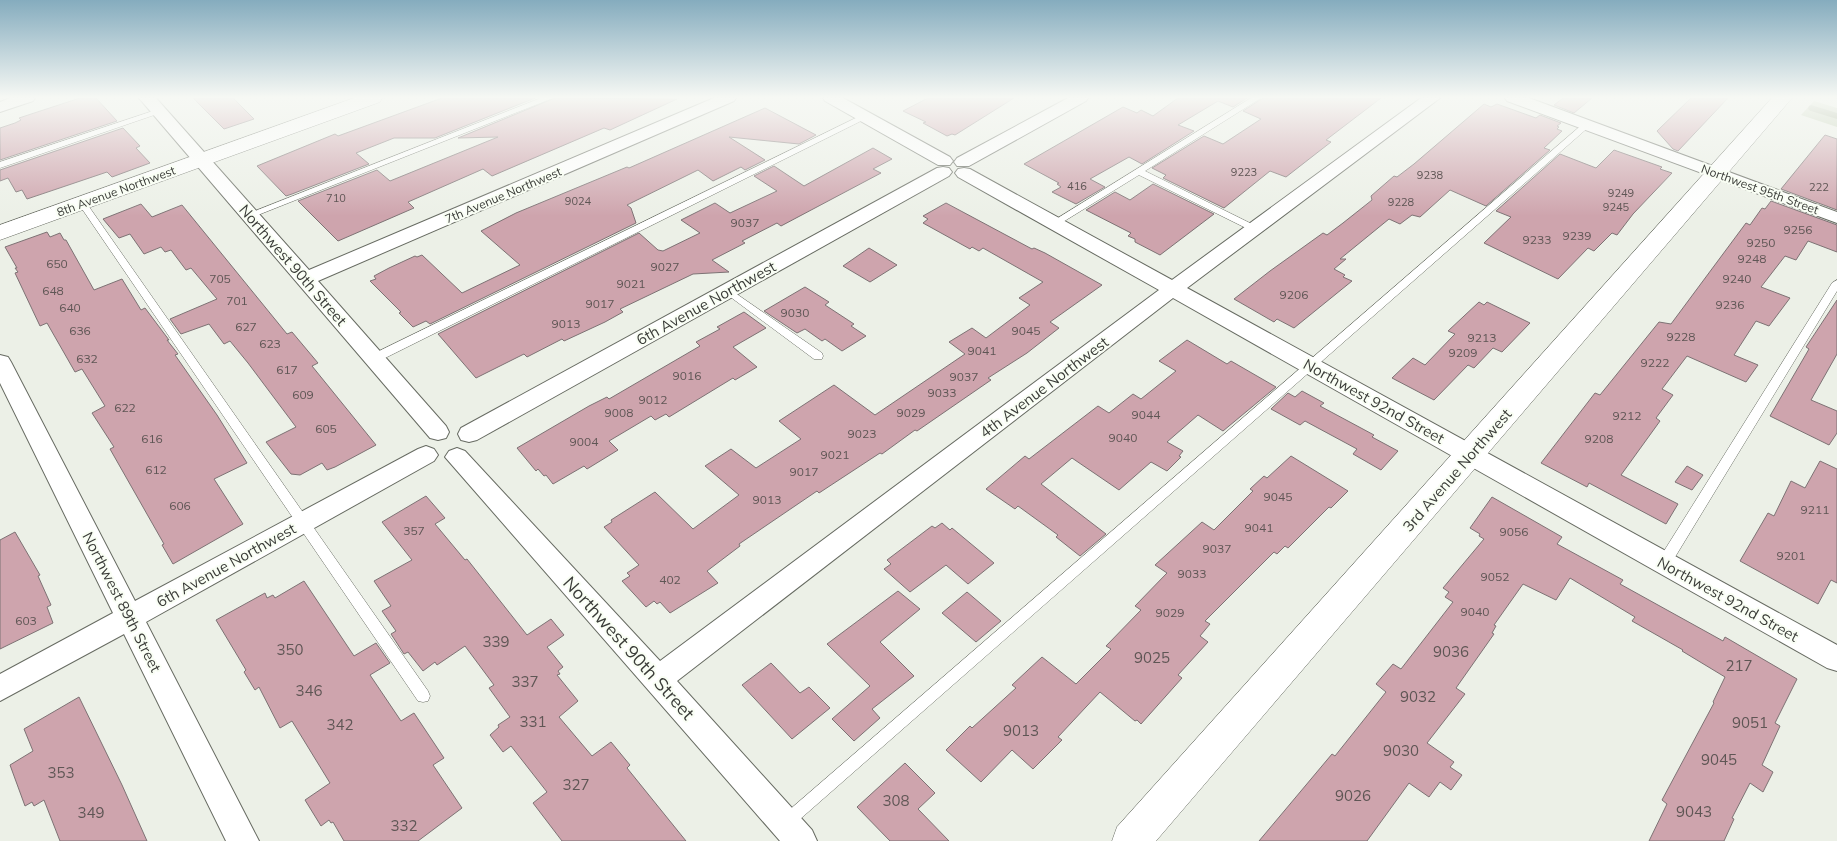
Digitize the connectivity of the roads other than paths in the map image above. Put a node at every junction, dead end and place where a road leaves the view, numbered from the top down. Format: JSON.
{"nodes":[{"id":1,"x":71,"y":137,"type":"edge"},
{"id":2,"x":182,"y":137,"type":"edge"},
{"id":3,"x":265,"y":137,"type":"edge"},
{"id":4,"x":449,"y":137,"type":"edge"},
{"id":5,"x":636,"y":137,"type":"edge"},
{"id":6,"x":824,"y":137,"type":"edge"},
{"id":7,"x":901,"y":137,"type":"edge"},
{"id":8,"x":1008,"y":137,"type":"edge"},
{"id":9,"x":1194,"y":137,"type":"edge"},
{"id":10,"x":1379,"y":137,"type":"edge"},
{"id":11,"x":1574,"y":137,"type":"edge"},
{"id":12,"x":1620,"y":137,"type":"edge"},
{"id":13,"x":1749,"y":137,"type":"edge"},
{"id":14,"x":202,"y":160,"type":"junction"},
{"id":15,"x":0,"y":165,"type":"edge"},
{"id":16,"x":954,"y":167,"type":"junction"},
{"id":17,"x":1139,"y":172,"type":"junction"},
{"id":18,"x":1718,"y":174,"type":"junction"},
{"id":19,"x":82,"y":203,"type":"junction"},
{"id":20,"x":250,"y":215,"type":"junction"},
{"id":21,"x":1837,"y":218,"type":"edge"},
{"id":22,"x":1055,"y":223,"type":"junction"},
{"id":23,"x":1255,"y":229,"type":"junction"},
{"id":24,"x":0,"y":232,"type":"edge"},
{"id":25,"x":306,"y":279,"type":"junction"},
{"id":26,"x":1837,"y":283,"type":"edge"},
{"id":27,"x":1173,"y":289,"type":"junction"},
{"id":28,"x":728,"y":291,"type":"junction"},
{"id":29,"x":818,"y":356,"type":"dead end"},
{"id":30,"x":373,"y":359,"type":"junction"},
{"id":31,"x":0,"y":362,"type":"edge"},
{"id":32,"x":1312,"y":366,"type":"junction"},
{"id":33,"x":438,"y":432,"type":"junction"},
{"id":34,"x":463,"y":445,"type":"junction"},
{"id":35,"x":426,"y":455,"type":"junction"},
{"id":36,"x":1470,"y":455,"type":"junction"},
{"id":37,"x":302,"y":523,"type":"junction"},
{"id":38,"x":1664,"y":563,"type":"junction"},
{"id":39,"x":130,"y":618,"type":"junction"},
{"id":40,"x":1837,"y":659,"type":"edge"},
{"id":41,"x":658,"y":679,"type":"junction"},
{"id":42,"x":0,"y":688,"type":"edge"},
{"id":43,"x":424,"y":696,"type":"dead end"},
{"id":44,"x":793,"y":832,"type":"edge"},
{"id":45,"x":243,"y":841,"type":"edge"},
{"id":46,"x":1131,"y":841,"type":"edge"}],
"edges":[{"from":1,"to":15,"type":"lane"},
{"from":2,"to":14,"type":"street","name":"Northwest 90th Street"},
{"from":3,"to":14,"type":"street","name":"8th Avenue Northwest"},
{"from":4,"to":20,"type":"lane"},
{"from":5,"to":25,"type":"street","name":"7th Avenue Northwest"},
{"from":6,"to":30,"type":"lane"},
{"from":7,"to":16,"type":"street","name":"Northwest 92nd Street"},
{"from":8,"to":16,"type":"street","name":"6th Avenue Northwest"},
{"from":9,"to":17,"type":"lane"},
{"from":10,"to":23,"type":"street","name":"4th Avenue Northwest"},
{"from":11,"to":32,"type":"lane"},
{"from":12,"to":18,"type":"street","name":"Northwest 95th Street"},
{"from":13,"to":18,"type":"street","name":"3rd Avenue Northwest"},
{"from":14,"to":19,"type":"street","name":"8th Avenue Northwest"},
{"from":14,"to":20,"type":"street","name":"Northwest 90th Street"},
{"from":16,"to":22,"type":"street","name":"Northwest 92nd Street"},
{"from":16,"to":28,"type":"street","name":"6th Avenue Northwest"},
{"from":17,"to":22,"type":"lane"},
{"from":17,"to":23,"type":"lane"},
{"from":18,"to":21,"type":"street","name":"Northwest 95th Street"},
{"from":18,"to":36,"type":"street","name":"3rd Avenue Northwest"},
{"from":19,"to":24,"type":"street","name":"8th Avenue Northwest"},
{"from":19,"to":37,"type":"lane"},
{"from":20,"to":25,"type":"street","name":"Northwest 90th Street"},
{"from":22,"to":27,"type":"street","name":"Northwest 92nd Street"},
{"from":23,"to":27,"type":"street","name":"4th Avenue Northwest"},
{"from":25,"to":30,"type":"street","name":"Northwest 90th Street"},
{"from":26,"to":38,"type":"lane"},
{"from":27,"to":32,"type":"street","name":"Northwest 92nd Street"},
{"from":27,"to":41,"type":"street","name":"4th Avenue Northwest"},
{"from":28,"to":29,"type":"lane"},
{"from":28,"to":34,"type":"street","name":"6th Avenue Northwest"},
{"from":30,"to":33,"type":"street","name":"Northwest 90th Street"},
{"from":31,"to":39,"type":"street","name":"Northwest 89th Street"},
{"from":32,"to":36,"type":"street","name":"Northwest 92nd Street"},
{"from":32,"to":44,"type":"lane"},
{"from":33,"to":34,"type":"street"},
{"from":33,"to":35,"type":"street"},
{"from":34,"to":35,"type":"street"},
{"from":34,"to":41,"type":"street","name":"Northwest 90th Street"},
{"from":35,"to":37,"type":"street","name":"6th Avenue Northwest"},
{"from":36,"to":38,"type":"street","name":"Northwest 92nd Street"},
{"from":36,"to":46,"type":"street","name":"3rd Avenue Northwest"},
{"from":37,"to":39,"type":"street","name":"6th Avenue Northwest"},
{"from":37,"to":43,"type":"lane"},
{"from":38,"to":40,"type":"street","name":"Northwest 92nd Street"},
{"from":39,"to":42,"type":"street","name":"6th Avenue Northwest"},
{"from":39,"to":45,"type":"street","name":"Northwest 89th Street"},
{"from":41,"to":44,"type":"street","name":"Northwest 90th Street"}]}
